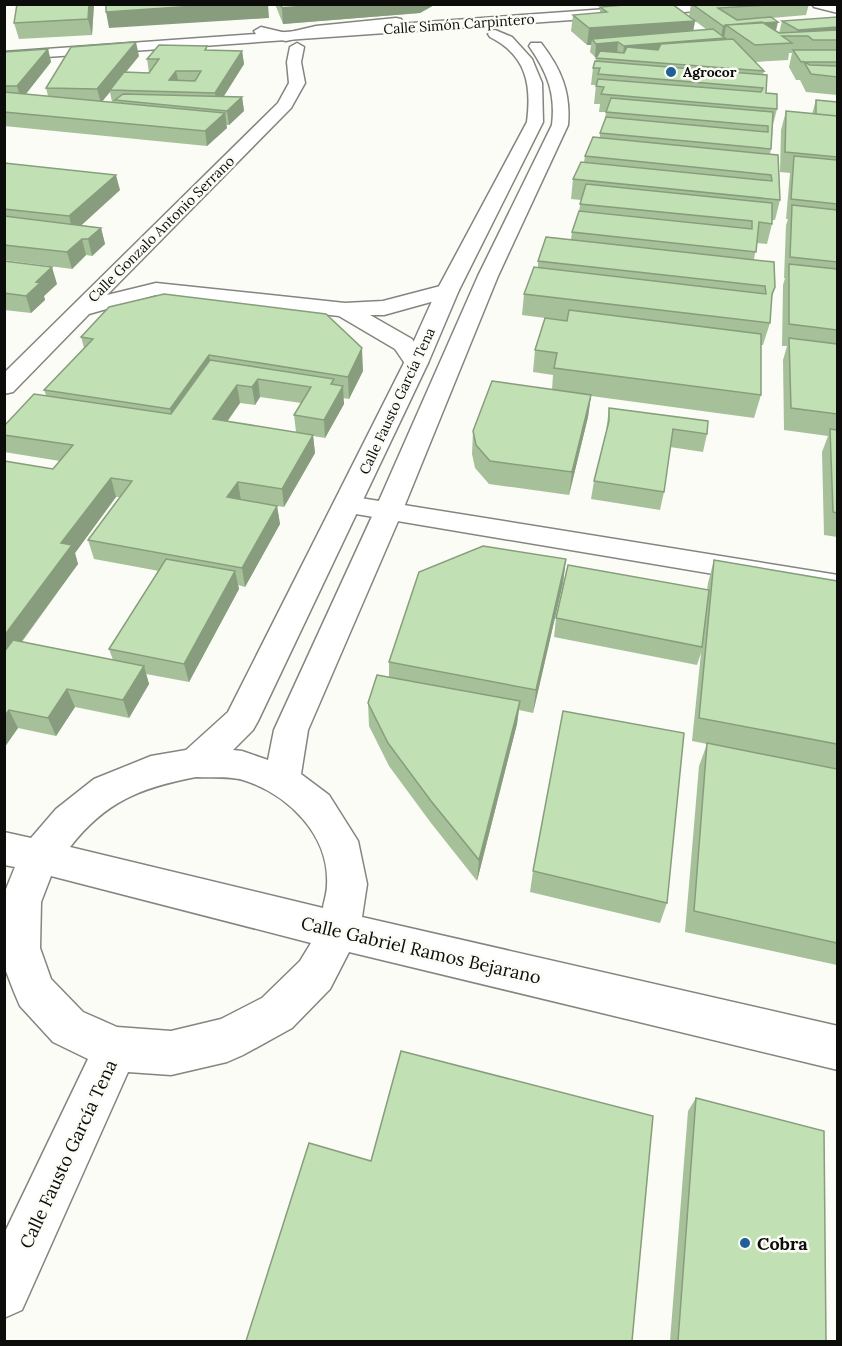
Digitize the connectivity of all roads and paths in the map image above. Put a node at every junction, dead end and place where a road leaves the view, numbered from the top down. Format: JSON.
{"nodes":[{"id":1,"x":652,"y":4,"type":"edge"},
{"id":2,"x":740,"y":4,"type":"edge"},
{"id":3,"x":818,"y":4,"type":"edge"},
{"id":4,"x":525,"y":6,"type":"dead end"},
{"id":5,"x":833,"y":7,"type":"edge"},
{"id":6,"x":457,"y":9,"type":"dead end"},
{"id":7,"x":541,"y":21,"type":"junction"},
{"id":8,"x":396,"y":22,"type":"junction"},
{"id":9,"x":448,"y":22,"type":"junction"},
{"id":10,"x":261,"y":31,"type":"junction"},
{"id":11,"x":332,"y":33,"type":"junction"},
{"id":12,"x":495,"y":34,"type":"junction"},
{"id":13,"x":286,"y":37,"type":"junction"},
{"id":14,"x":236,"y":40,"type":"junction"},
{"id":15,"x":127,"y":44,"type":"junction"},
{"id":16,"x":99,"y":46,"type":"junction"},
{"id":17,"x":4,"y":50,"type":"edge"},
{"id":18,"x":290,"y":53,"type":"junction"},
{"id":19,"x":4,"y":56,"type":"edge"},
{"id":20,"x":129,"y":261,"type":"junction"},
{"id":21,"x":156,"y":289,"type":"junction"},
{"id":22,"x":448,"y":290,"type":"junction"},
{"id":23,"x":80,"y":310,"type":"junction"},
{"id":24,"x":345,"y":310,"type":"junction"},
{"id":25,"x":416,"y":363,"type":"junction"},
{"id":26,"x":4,"y":387,"type":"edge"},
{"id":27,"x":348,"y":505,"type":"junction"},
{"id":28,"x":388,"y":512,"type":"junction"},
{"id":29,"x":837,"y":585,"type":"edge"},
{"id":30,"x":196,"y":763,"type":"junction"},
{"id":31,"x":282,"y":780,"type":"junction"},
{"id":32,"x":22,"y":853,"type":"edge"},
{"id":33,"x":339,"y":930,"type":"junction"},
{"id":34,"x":837,"y":1048,"type":"edge"},
{"id":35,"x":116,"y":1049,"type":"junction"},
{"id":36,"x":4,"y":1292,"type":"edge"}],
"edges":[{"from":1,"to":7,"type":"street","name":"Calle Simón Carpintero"},
{"from":2,"to":7,"type":"street","name":"Calle Simón Carpintero"},
{"from":3,"to":5,"type":"street"},
{"from":4,"to":7,"type":"street"},
{"from":6,"to":9,"type":"street"},
{"from":7,"to":9,"type":"street","name":"Calle Simón Carpintero"},
{"from":7,"to":12,"type":"street"},
{"from":7,"to":28,"type":"street"},
{"from":8,"to":9,"type":"street","name":"Calle Simón Carpintero"},
{"from":8,"to":10,"type":"street","name":"Calle Simón Carpintero"},
{"from":8,"to":13,"type":"street","name":"Calle Simón Carpintero"},
{"from":9,"to":11,"type":"street","name":"Calle Simón Carpintero"},
{"from":9,"to":12,"type":"street"},
{"from":10,"to":13,"type":"street","name":"Calle Simón Carpintero"},
{"from":10,"to":15,"type":"street","name":"Calle Simón Carpintero"},
{"from":11,"to":13,"type":"street","name":"Calle Simón Carpintero"},
{"from":11,"to":18,"type":"street"},
{"from":12,"to":22,"type":"street","name":"Calle Fausto García Tena"},
{"from":13,"to":14,"type":"street","name":"Calle Simón Carpintero"},
{"from":13,"to":18,"type":"street","name":"Calle Gonzalo Antonio Serrano"},
{"from":14,"to":15,"type":"street","name":"Calle Simón Carpintero"},
{"from":14,"to":18,"type":"street"},
{"from":15,"to":16,"type":"street","name":"Calle Simón Carpintero"},
{"from":16,"to":17,"type":"street","name":"Calle Simón Carpintero"},
{"from":16,"to":19,"type":"street","name":"Calle Simón Carpintero"},
{"from":18,"to":20,"type":"street","name":"Calle Gonzalo Antonio Serrano"},
{"from":20,"to":21,"type":"street"},
{"from":20,"to":23,"type":"street","name":"Calle Gonzalo Antonio Serrano"},
{"from":21,"to":23,"type":"street"},
{"from":21,"to":24,"type":"street"},
{"from":22,"to":24,"type":"street"},
{"from":22,"to":25,"type":"street","name":"Calle Fausto García Tena"},
{"from":23,"to":26,"type":"street","name":"Calle Gonzalo Antonio Serrano"},
{"from":24,"to":25,"type":"street"},
{"from":25,"to":27,"type":"street","name":"Calle Fausto García Tena"},
{"from":27,"to":28,"type":"street"},
{"from":27,"to":30,"type":"street","name":"Calle Fausto García Tena"},
{"from":28,"to":29,"type":"street"},
{"from":28,"to":31,"type":"street"},
{"from":30,"to":31,"type":"street"},
{"from":30,"to":32,"type":"street"},
{"from":31,"to":33,"type":"street"},
{"from":32,"to":33,"type":"street","name":"Calle Gabriel Ramos Bejarano"},
{"from":32,"to":35,"type":"street"},
{"from":33,"to":34,"type":"street","name":"Calle Gabriel Ramos Bejarano"},
{"from":33,"to":35,"type":"street"},
{"from":35,"to":36,"type":"street","name":"Calle Fausto García Tena"}]}
